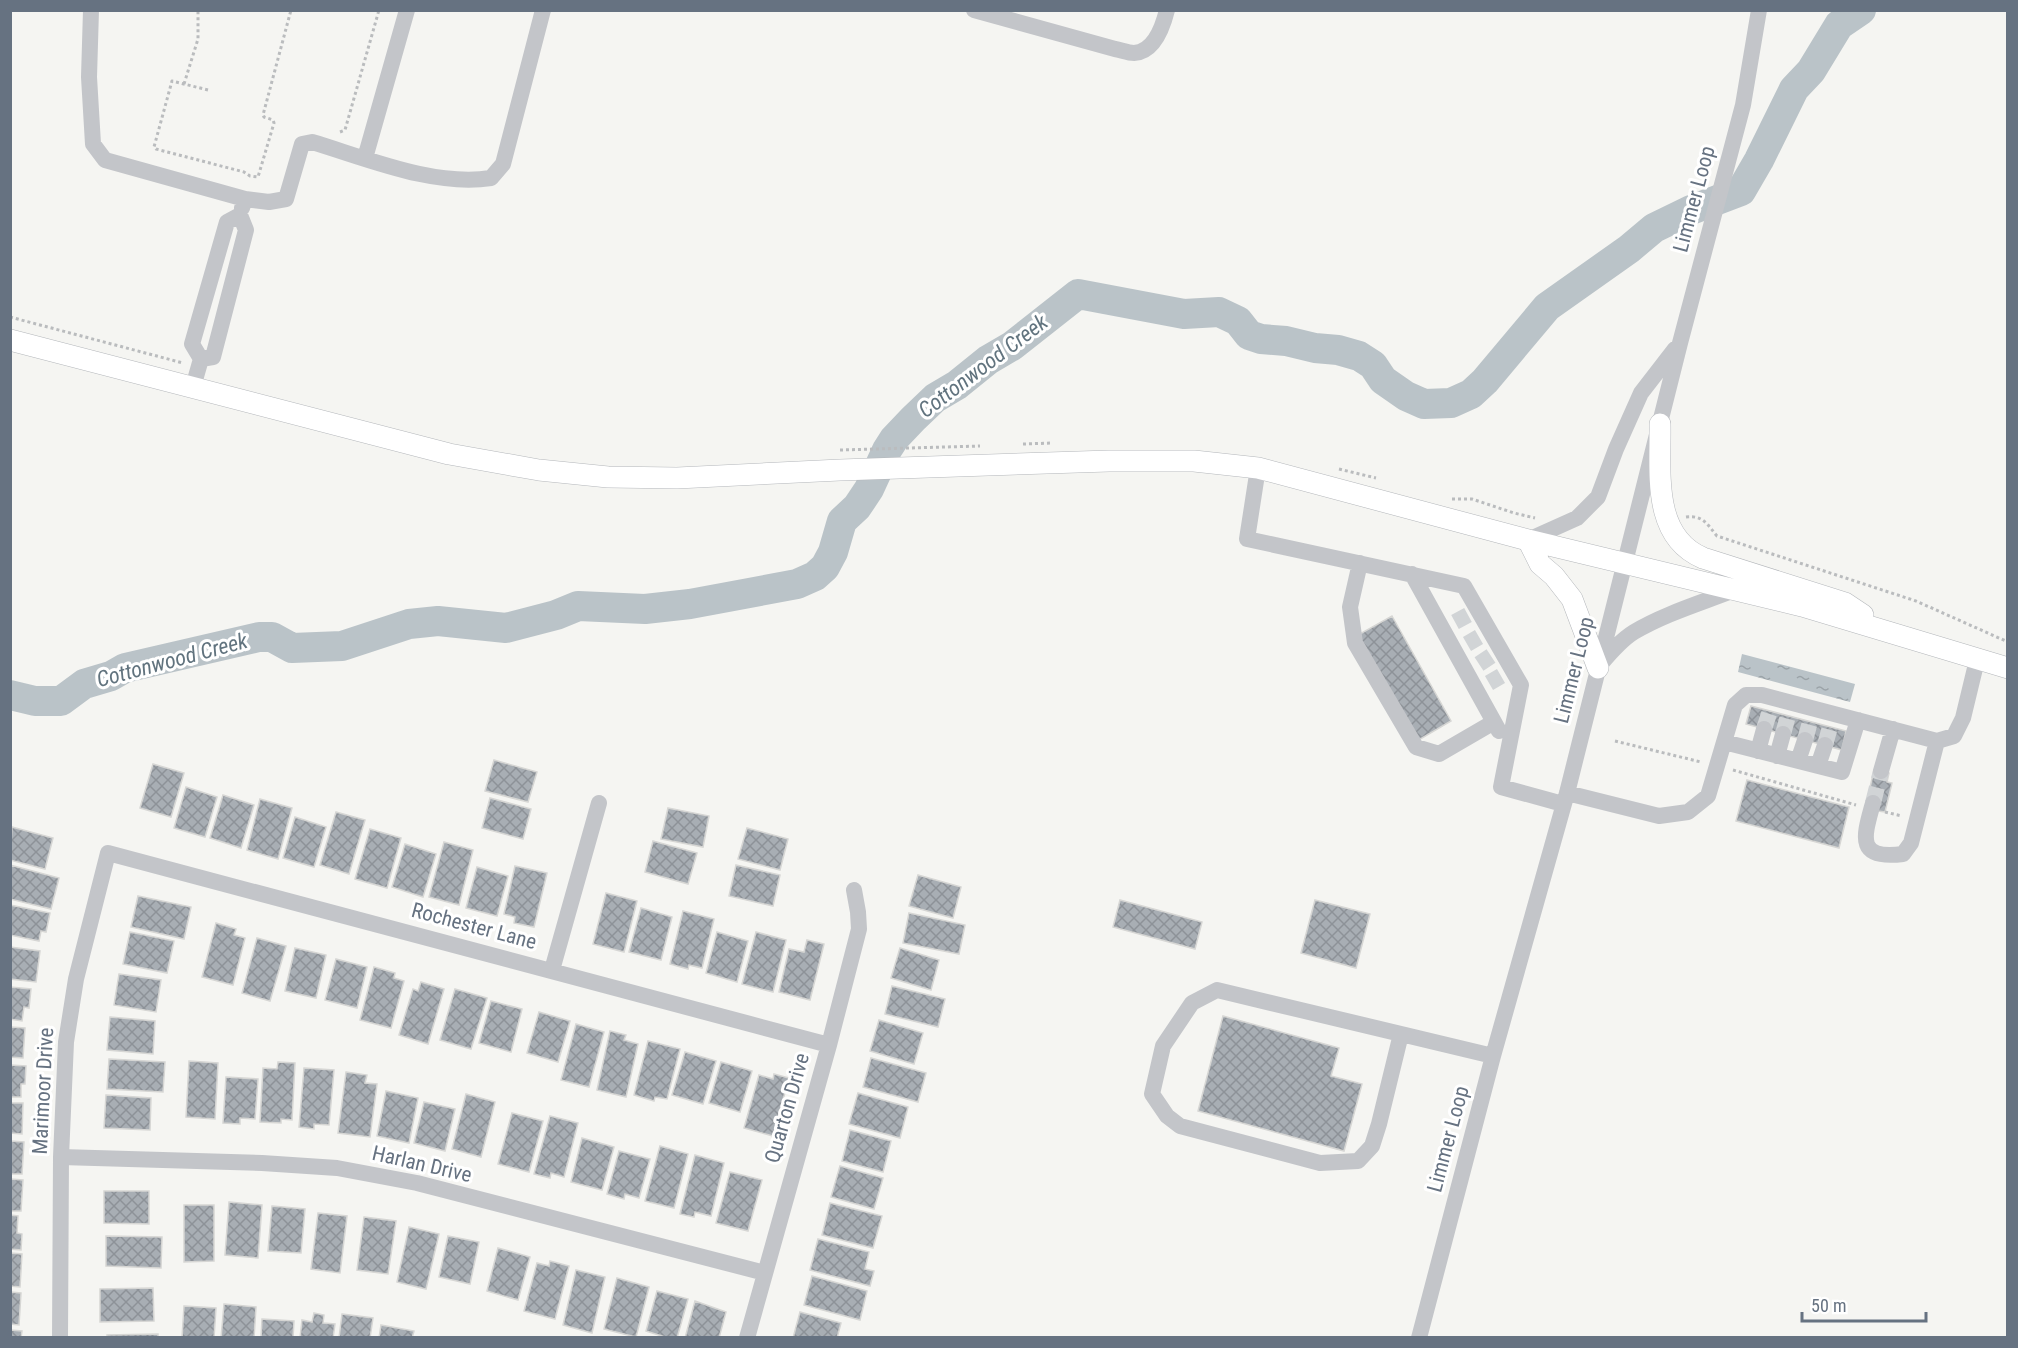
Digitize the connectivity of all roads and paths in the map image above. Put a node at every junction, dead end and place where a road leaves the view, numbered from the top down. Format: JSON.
{"nodes":[{"id":1,"x":91,"y":10,"type":"edge"},
{"id":2,"x":198,"y":10,"type":"edge"},
{"id":3,"x":291,"y":10,"type":"edge"},
{"id":4,"x":379,"y":10,"type":"edge"},
{"id":5,"x":407,"y":10,"type":"edge"},
{"id":6,"x":543,"y":10,"type":"edge"},
{"id":7,"x":974,"y":10,"type":"edge"},
{"id":8,"x":1167,"y":10,"type":"edge"},
{"id":9,"x":1759,"y":10,"type":"edge"},
{"id":10,"x":184,"y":84,"type":"junction"},
{"id":11,"x":208,"y":90,"type":"dead end"},
{"id":12,"x":330,"y":147,"type":"junction"},
{"id":13,"x":365,"y":158,"type":"junction"},
{"id":14,"x":242,"y":207,"type":"junction"},
{"id":15,"x":10,"y":317,"type":"edge"},
{"id":16,"x":10,"y":340,"type":"edge"},
{"id":17,"x":1680,"y":344,"type":"junction"},
{"id":18,"x":197,"y":371,"type":"junction"},
{"id":19,"x":1660,"y":424,"type":"junction"},
{"id":20,"x":972,"y":444,"type":"dead end"},
{"id":21,"x":838,"y":457,"type":"junction"},
{"id":22,"x":1258,"y":468,"type":"junction"},
{"id":23,"x":1679,"y":522,"type":"dead end"},
{"id":24,"x":1528,"y":540,"type":"junction"},
{"id":25,"x":1360,"y":563,"type":"junction"},
{"id":26,"x":1623,"y":564,"type":"junction"},
{"id":27,"x":1412,"y":574,"type":"junction"},
{"id":28,"x":1734,"y":590,"type":"junction"},
{"id":29,"x":1461,"y":619,"type":"junction"},
{"id":30,"x":1889,"y":631,"type":"junction"},
{"id":31,"x":1473,"y":641,"type":"junction"},
{"id":32,"x":2007,"y":642,"type":"edge"},
{"id":33,"x":1977,"y":660,"type":"junction"},
{"id":34,"x":1484,"y":661,"type":"junction"},
{"id":35,"x":1598,"y":668,"type":"junction"},
{"id":36,"x":2007,"y":668,"type":"edge"},
{"id":37,"x":1495,"y":679,"type":"junction"},
{"id":38,"x":1857,"y":720,"type":"junction"},
{"id":39,"x":1494,"y":722,"type":"junction"},
{"id":40,"x":1764,"y":729,"type":"tunnel mouth"},
{"id":41,"x":1893,"y":729,"type":"junction"},
{"id":42,"x":1783,"y":734,"type":"tunnel mouth"},
{"id":43,"x":1805,"y":740,"type":"tunnel mouth"},
{"id":44,"x":1615,"y":741,"type":"dead end"},
{"id":45,"x":1937,"y":741,"type":"junction"},
{"id":46,"x":1724,"y":742,"type":"junction"},
{"id":47,"x":1825,"y":745,"type":"tunnel mouth"},
{"id":48,"x":1508,"y":748,"type":"junction"},
{"id":49,"x":1758,"y":751,"type":"junction"},
{"id":50,"x":1777,"y":756,"type":"junction"},
{"id":51,"x":1798,"y":761,"type":"junction"},
{"id":52,"x":1706,"y":763,"type":"dead end"},
{"id":53,"x":1818,"y":766,"type":"junction"},
{"id":54,"x":1731,"y":770,"type":"dead end"},
{"id":55,"x":1881,"y":771,"type":"tunnel mouth"},
{"id":56,"x":1565,"y":799,"type":"junction"},
{"id":57,"x":599,"y":803,"type":"dead end"},
{"id":58,"x":1905,"y":806,"type":"dead end"},
{"id":59,"x":1871,"y":807,"type":"junction"},
{"id":60,"x":108,"y":853,"type":"joint"},
{"id":61,"x":854,"y":890,"type":"dead end"},
{"id":62,"x":552,"y":970,"type":"junction"},
{"id":63,"x":1401,"y":1034,"type":"junction"},
{"id":64,"x":829,"y":1045,"type":"junction"},
{"id":65,"x":1493,"y":1056,"type":"junction"},
{"id":66,"x":61,"y":1157,"type":"junction"},
{"id":67,"x":765,"y":1273,"type":"junction"},
{"id":68,"x":60,"y":1338,"type":"edge"},
{"id":69,"x":747,"y":1338,"type":"edge"},
{"id":70,"x":1419,"y":1338,"type":"edge"}],
"edges":[{"from":1,"to":14,"type":"street"},
{"from":2,"to":10,"type":"path"},
{"from":3,"to":10,"type":"path"},
{"from":4,"to":12,"type":"path"},
{"from":5,"to":13,"type":"street"},
{"from":6,"to":13,"type":"street"},
{"from":7,"to":8,"type":"street"},
{"from":9,"to":17,"type":"street","name":"Limmer Loop"},
{"from":10,"to":11,"type":"path"},
{"from":12,"to":13,"type":"street"},
{"from":12,"to":14,"type":"street"},
{"from":14,"to":18,"type":"street"},
{"from":15,"to":18,"type":"path"},
{"from":16,"to":18,"type":"main road"},
{"from":17,"to":19,"type":"street","name":"Limmer Loop"},
{"from":17,"to":24,"type":"street"},
{"from":18,"to":21,"type":"main road"},
{"from":19,"to":26,"type":"street","name":"Limmer Loop"},
{"from":19,"to":30,"type":"main road"},
{"from":20,"to":21,"type":"path"},
{"from":21,"to":22,"type":"main road"},
{"from":22,"to":24,"type":"main road"},
{"from":22,"to":25,"type":"street"},
{"from":23,"to":32,"type":"path"},
{"from":24,"to":26,"type":"main road"},
{"from":24,"to":35,"type":"main road"},
{"from":25,"to":27,"type":"street"},
{"from":25,"to":39,"type":"street"},
{"from":26,"to":28,"type":"main road"},
{"from":26,"to":35,"type":"street","name":"Limmer Loop"},
{"from":27,"to":29,"type":"street"},
{"from":27,"to":29,"type":"street"},
{"from":28,"to":30,"type":"main road"},
{"from":28,"to":35,"type":"street"},
{"from":29,"to":31,"type":"street"},
{"from":29,"to":31,"type":"street"},
{"from":30,"to":33,"type":"main road"},
{"from":31,"to":34,"type":"street"},
{"from":31,"to":34,"type":"street"},
{"from":33,"to":36,"type":"main road"},
{"from":33,"to":45,"type":"street"},
{"from":34,"to":37,"type":"street"},
{"from":34,"to":37,"type":"street"},
{"from":35,"to":56,"type":"street","name":"Limmer Loop"},
{"from":37,"to":39,"type":"street"},
{"from":37,"to":48,"type":"street"},
{"from":38,"to":41,"type":"street"},
{"from":38,"to":46,"type":"street"},
{"from":38,"to":53,"type":"street"},
{"from":39,"to":48,"type":"street"},
{"from":40,"to":49,"type":"street"},
{"from":41,"to":45,"type":"street"},
{"from":41,"to":55,"type":"street"},
{"from":42,"to":50,"type":"street"},
{"from":43,"to":51,"type":"street"},
{"from":44,"to":52,"type":"path"},
{"from":45,"to":59,"type":"street"},
{"from":46,"to":49,"type":"street"},
{"from":46,"to":56,"type":"street"},
{"from":47,"to":53,"type":"street"},
{"from":48,"to":56,"type":"street"},
{"from":49,"to":50,"type":"street"},
{"from":50,"to":51,"type":"street"},
{"from":51,"to":53,"type":"street"},
{"from":54,"to":59,"type":"path"},
{"from":56,"to":65,"type":"street","name":"Limmer Loop"},
{"from":57,"to":62,"type":"street"},
{"from":58,"to":59,"type":"path"},
{"from":60,"to":62,"type":"street","name":"Rochester Lane"},
{"from":60,"to":66,"type":"street","name":"Marimoor Drive"},
{"from":61,"to":64,"type":"street","name":"Quarton Drive"},
{"from":62,"to":64,"type":"street","name":"Rochester Lane"},
{"from":63,"to":63,"type":"street"},
{"from":63,"to":65,"type":"street"},
{"from":64,"to":67,"type":"street","name":"Quarton Drive"},
{"from":65,"to":70,"type":"street","name":"Limmer Loop"},
{"from":66,"to":67,"type":"street","name":"Harlan Drive"},
{"from":66,"to":68,"type":"street","name":"Marimoor Drive"},
{"from":67,"to":69,"type":"street","name":"Quarton Drive"}]}
